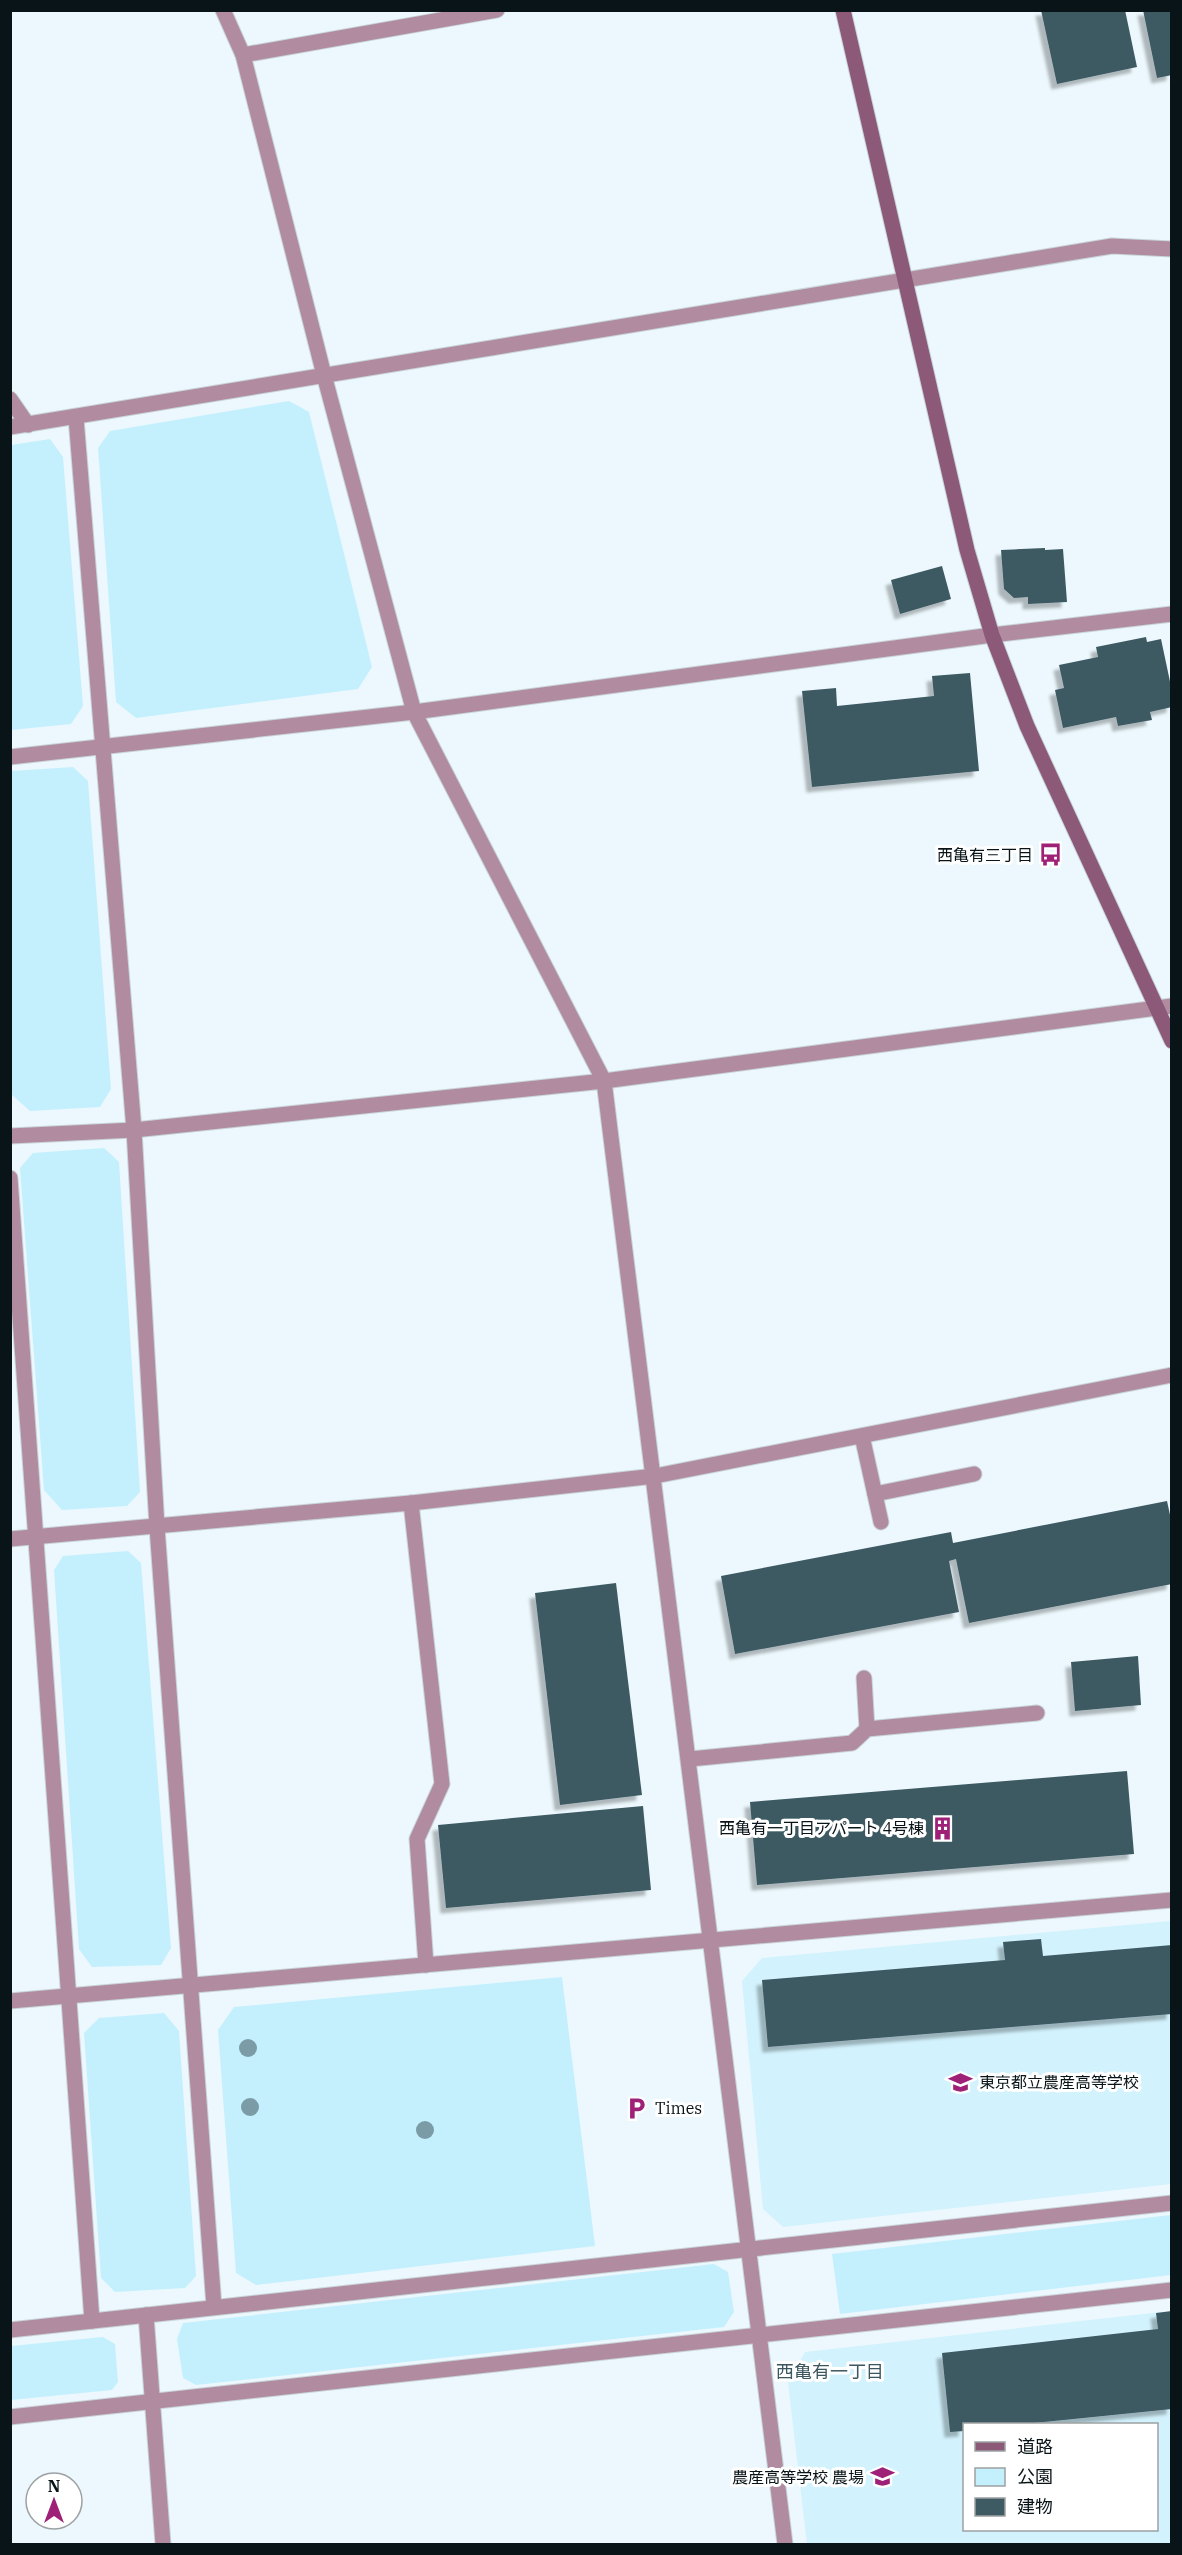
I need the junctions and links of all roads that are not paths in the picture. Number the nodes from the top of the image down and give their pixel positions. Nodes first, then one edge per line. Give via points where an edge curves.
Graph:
1 (223, 10) edge
2 (497, 10) edge
3 (843, 10) edge
4 (243, 55) junction
5 (1172, 249) edge
6 (904, 281) junction
7 (324, 375) junction
8 (10, 399) edge
9 (76, 418) junction
10 (27, 425) junction
11 (10, 428) edge
12 (1172, 615) edge
13 (992, 635) junction
14 (414, 712) junction
15 (103, 746) junction
16 (10, 757) edge
17 (1164, 1007) edge
18 (1172, 1041) edge
19 (604, 1080) junction
20 (134, 1130) junction
21 (10, 1136) edge
22 (10, 1178) edge
23 (1172, 1375) edge
24 (862, 1436) junction
25 (974, 1474) dead end
26 (655, 1476) junction
27 (874, 1494) junction
28 (411, 1503) junction
29 (880, 1522) dead end
30 (157, 1527) junction
31 (37, 1536) junction
32 (10, 1539) edge
33 (864, 1678) dead end
34 (1037, 1713) dead end
35 (867, 1729) junction
36 (690, 1759) junction
37 (1172, 1900) edge
38 (711, 1940) junction
39 (426, 1965) junction
40 (189, 1986) junction
41 (68, 1996) junction
42 (10, 2001) edge
43 (1172, 2203) edge
44 (750, 2249) junction
45 (1172, 2290) edge
46 (214, 2307) junction
47 (146, 2314) junction
48 (92, 2321) junction
49 (10, 2330) edge
50 (760, 2336) junction
51 (154, 2402) junction
52 (10, 2417) edge
53 (163, 2544) edge
54 (785, 2544) edge

1 - 4 street
2 - 4 street
3 - 6 street
4 - 7 street
5 - 6 street via 1112,246
6 - 7 street
6 - 13 street via 967,550
7 - 9 street
7 - 14 street
8 - 10 street
9 - 10 street
9 - 15 street
10 - 11 street
12 - 13 street
13 - 14 street
13 - 17 street via 1027,726
14 - 15 street
14 - 19 street
15 - 16 street
15 - 20 street
17 - 18 street
17 - 19 street
19 - 20 street
19 - 26 street
20 - 21 street
20 - 30 street
22 - 31 street
23 - 24 street
24 - 26 street
24 - 27 street
25 - 27 street
26 - 28 street
26 - 36 street
27 - 29 street
28 - 30 street
28 - 39 street via 442,1784 417,1839
30 - 31 street
30 - 40 street
31 - 32 street
31 - 41 street
33 - 35 street
34 - 35 street
35 - 36 street via 852,1743
36 - 38 street
37 - 38 street
38 - 39 street
38 - 44 street
39 - 40 street
40 - 41 street
40 - 46 street
41 - 42 street
41 - 48 street
43 - 44 street
44 - 46 street
44 - 50 street
45 - 50 street
46 - 47 street
47 - 48 street
47 - 51 street
48 - 49 street
50 - 51 street
50 - 54 street
51 - 52 street
51 - 53 street

